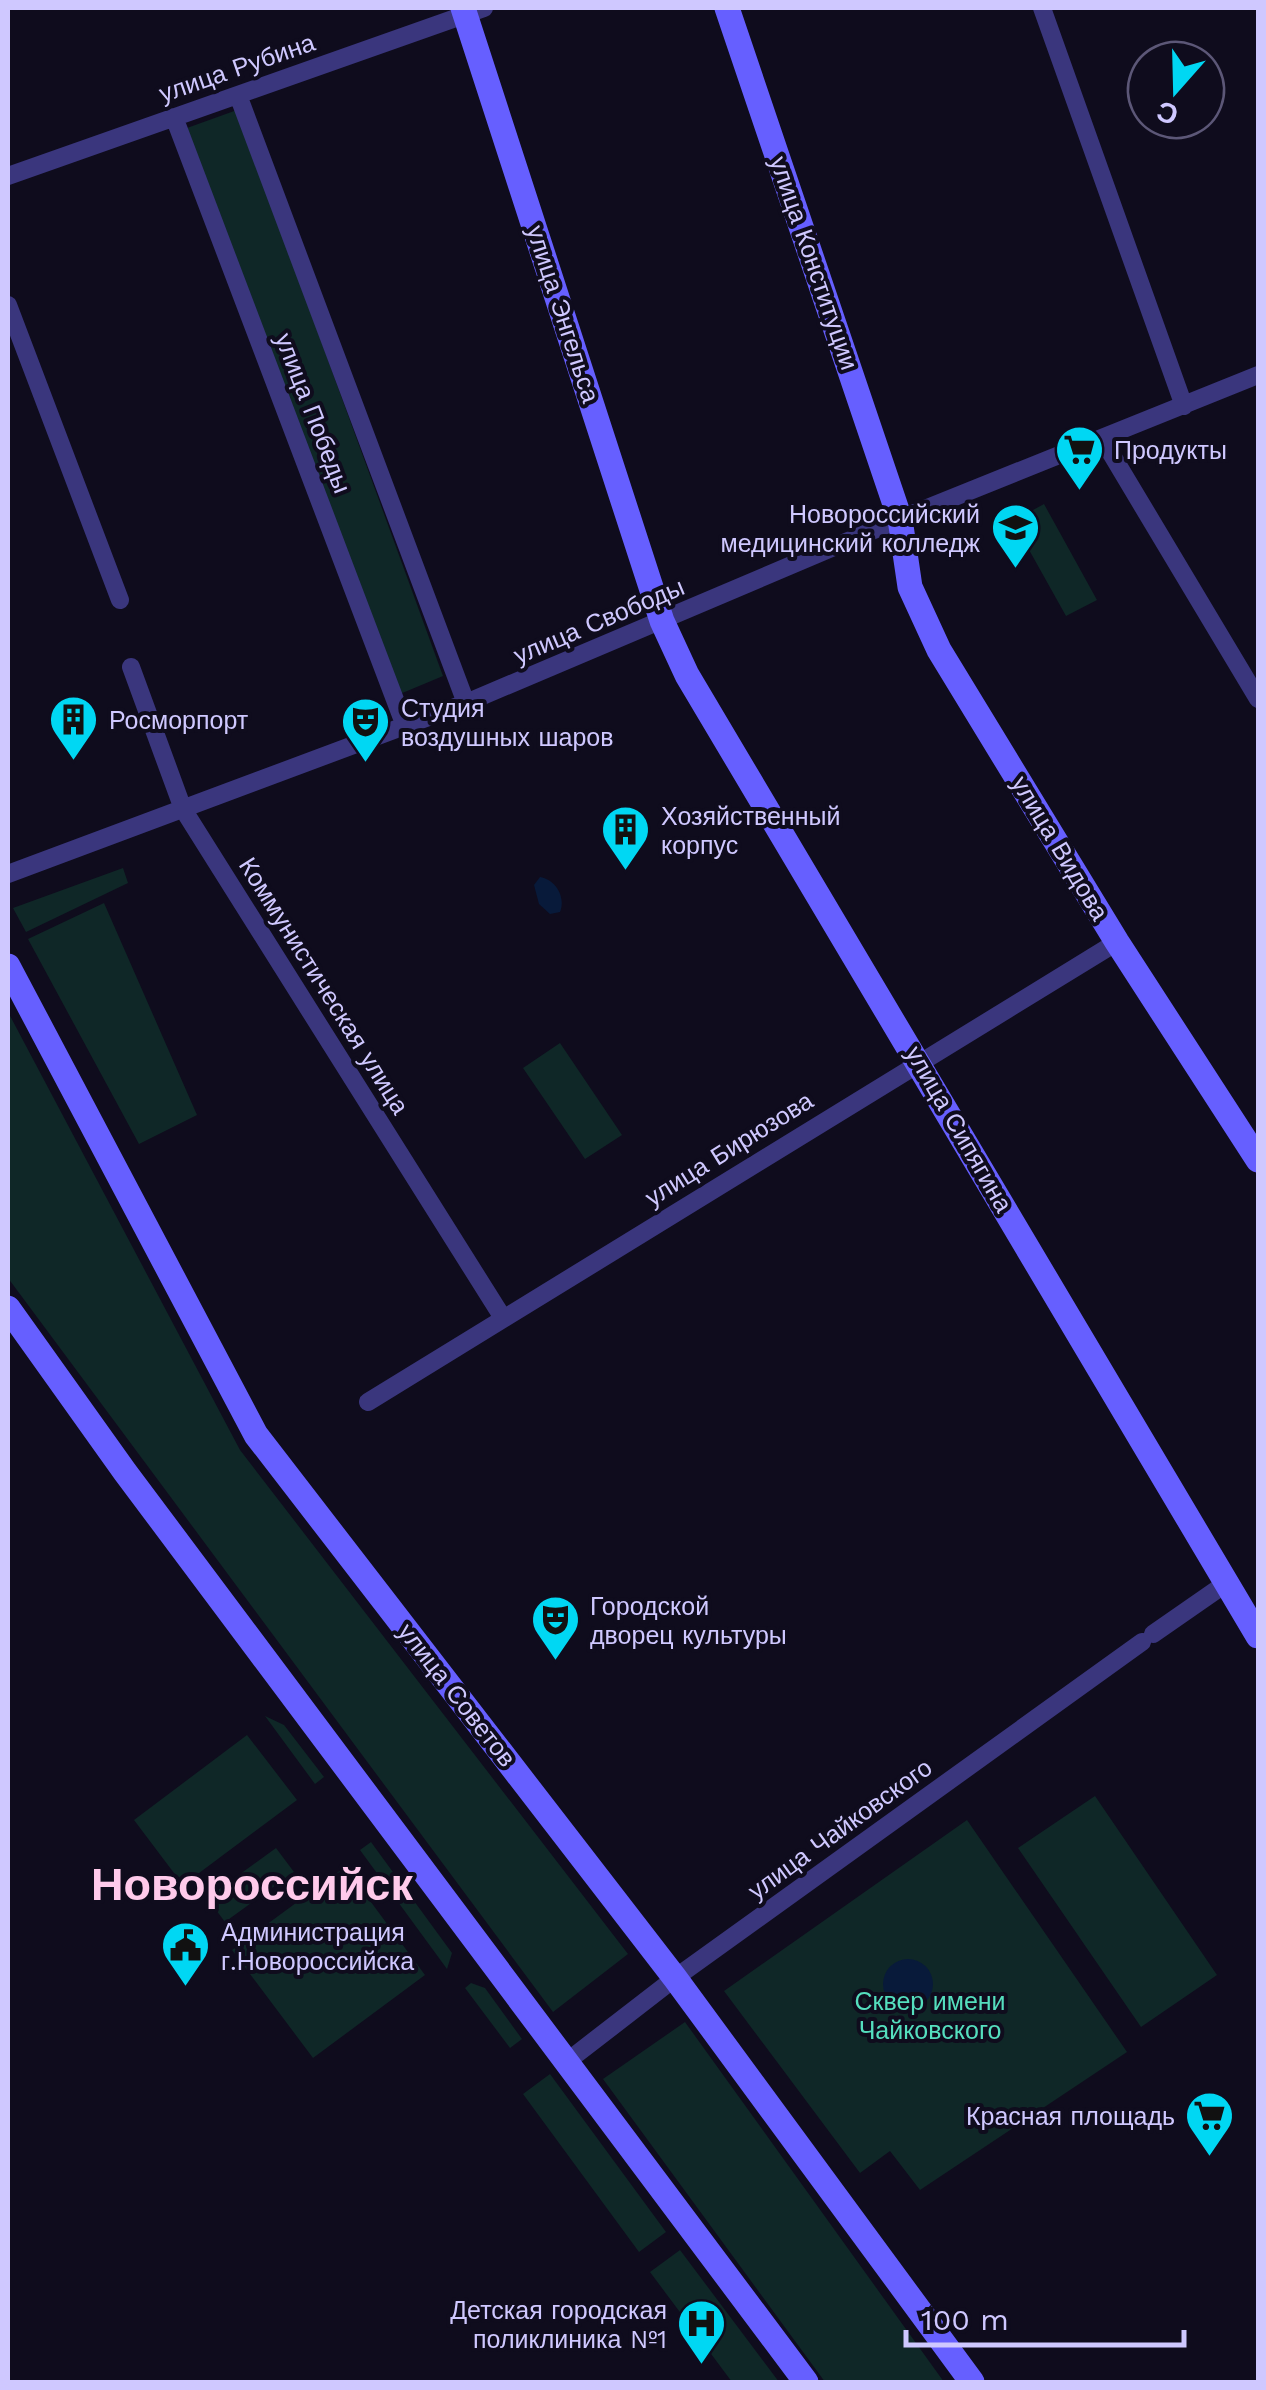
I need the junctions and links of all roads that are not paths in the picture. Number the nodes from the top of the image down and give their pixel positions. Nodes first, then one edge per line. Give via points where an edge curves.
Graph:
1 (727, 8) edge
2 (1042, 8) edge
3 (471, 10) edge
4 (238, 95) junction
5 (174, 118) junction
6 (8, 176) edge
7 (8, 305) edge
8 (1258, 375) edge
9 (1184, 406) junction
10 (1103, 440) junction
11 (900, 518) junction
12 (120, 600) dead end
13 (662, 620) junction
14 (131, 668) dead end
15 (1258, 699) edge
16 (466, 704) junction
17 (405, 726) junction
18 (183, 809) junction
19 (8, 874) edge
20 (1117, 942) junction
21 (8, 966) edge
22 (920, 1060) junction
23 (1258, 1160) edge
24 (8, 1308) edge
25 (503, 1318) junction
26 (368, 1402) dead end
27 (1225, 1584) junction
28 (1258, 1636) edge
29 (676, 1978) junction
30 (569, 2060) junction
31 (806, 2382) edge
32 (972, 2382) edge

1 - 11 street, улица Конституции
2 - 9 street
3 - 4 street, улица Рубина
3 - 13 street, улица Энгельса
4 - 5 street, улица Рубина
4 - 16 street, улица Победы
5 - 6 street, улица Рубина
5 - 17 street, улица Победы
7 - 12 street
8 - 9 street, улица Свободы
9 - 10 street, улица Свободы
10 - 11 street, улица Свободы
10 - 15 street
11 - 13 street, улица Свободы
11 - 20 street, улица Видова via 910,587 940,650
13 - 16 street, улица Свободы
13 - 22 street, улица Сипягина via 722,735
14 - 18 street, Коммунистическая улица
16 - 17 street, улица Свободы
17 - 18 street, улица Свободы
18 - 19 street, улица Свободы
18 - 25 street, Коммунистическая улица
20 - 22 street, улица Бирюзова
20 - 23 street, улица Видова
21 - 29 street, улица Советов via 256,1435
22 - 25 street, улица Бирюзова
22 - 27 street, улица Сипягина
24 - 30 street
25 - 26 street, улица Бирюзова
27 - 28 street, улица Сипягина
27 - 29 street, улица Чайковского
29 - 30 street, улица Чайковского
29 - 32 street, улица Советов
30 - 31 street

